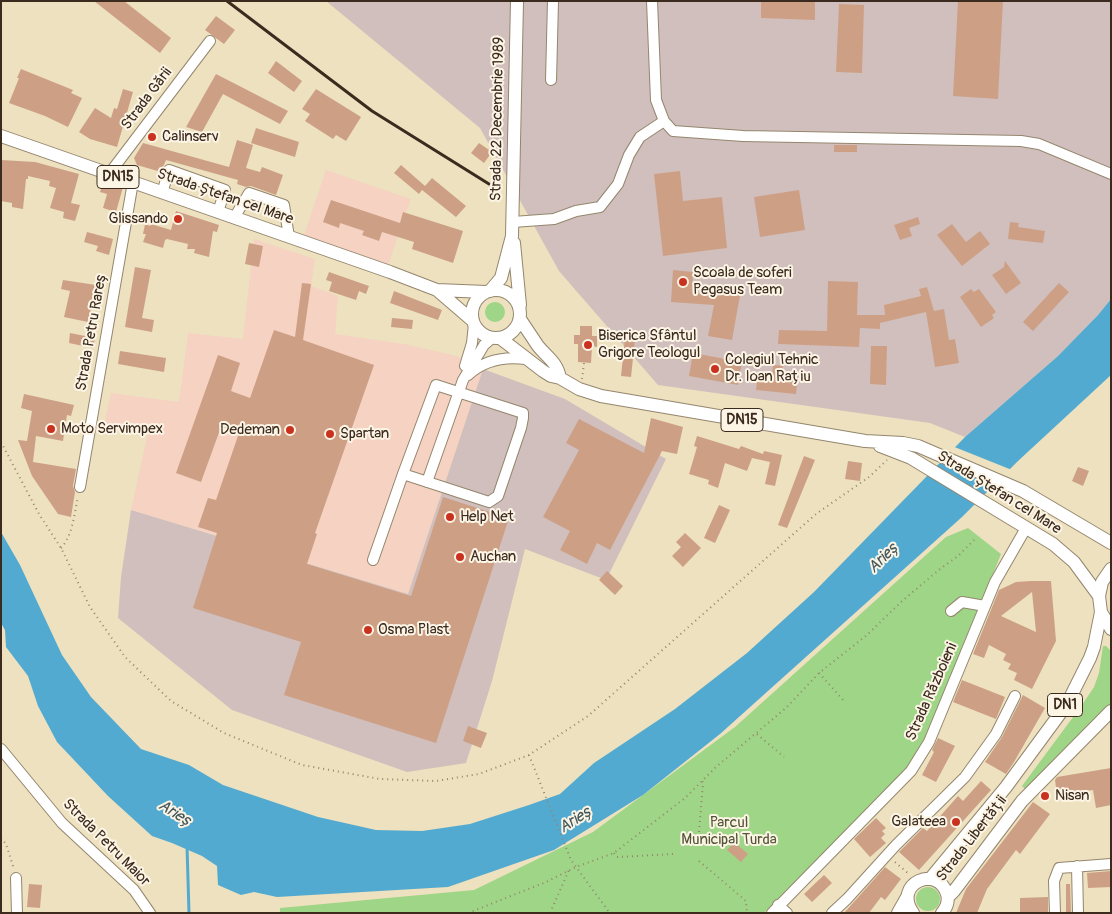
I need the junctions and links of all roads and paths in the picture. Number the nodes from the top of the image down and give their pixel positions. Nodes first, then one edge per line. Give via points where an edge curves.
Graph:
1 (517, 1) edge
2 (553, 1) edge
3 (652, 1) edge
4 (210, 41) dead end
5 (551, 80) dead end
6 (664, 121) junction
7 (1, 136) edge
8 (109, 174) junction
9 (1111, 174) edge
10 (133, 182) junction
11 (162, 193) junction
12 (218, 212) junction
13 (234, 218) junction
14 (513, 222) junction
15 (512, 236) junction
16 (289, 237) junction
17 (437, 290) junction
18 (488, 291) junction
19 (521, 316) junction
20 (473, 323) junction
21 (496, 338) junction
22 (526, 359) junction
23 (584, 363) dead end
24 (560, 378) junction
25 (463, 380) junction
26 (579, 389) junction
27 (459, 392) junction
28 (865, 441) junction
29 (1, 442) edge
30 (889, 458) dead end
31 (403, 474) junction
32 (427, 482) junction
33 (80, 487) joint
34 (1026, 528) junction
35 (976, 538) dead end
36 (1111, 544) edge
37 (60, 548) junction
38 (374, 560) dead end
39 (1111, 569) edge
40 (1099, 596) junction
41 (985, 606) junction
42 (951, 611) dead end
43 (1101, 612) junction
44 (1111, 629) edge
45 (819, 674) junction
46 (1015, 696) dead end
47 (844, 701) dead end
48 (1111, 711) edge
49 (757, 734) junction
50 (1, 749) edge
51 (529, 754) junction
52 (784, 756) dead end
53 (702, 780) junction
54 (699, 832) dead end
55 (1, 838) edge
56 (614, 853) junction
57 (674, 854) dead end
58 (886, 855) junction
59 (699, 861) dead end
60 (1111, 864) edge
61 (1077, 866) junction
62 (576, 867) junction
63 (569, 870) junction
64 (910, 875) dead end
65 (16, 878) joint
66 (930, 879) junction
67 (907, 897) junction
68 (945, 908) edge
69 (775, 909) edge
70 (609, 912) edge
71 (16, 913) edge
72 (150, 913) edge
73 (468, 913) edge
74 (550, 913) edge
75 (747, 913) edge
76 (787, 913) edge
77 (832, 913) edge
78 (898, 913) edge
79 (913, 913) edge
80 (1055, 913) edge
81 (1078, 913) edge

1 - 14 main road, Strada 22 Decembrie 1989
2 - 5 street
3 - 6 street via 656,100
4 - 8 street, Strada Gării
6 - 9 street via 672,131 744,136 1021,141 1039,144
6 - 14 street via 640,137 618,184 600,207 554,219
7 - 8 main road, Strada Ștefan cel Mare / DN15
8 - 10 main road, Strada Ștefan cel Mare / DN15
10 - 11 main road, Strada Ștefan cel Mare / DN15
10 - 33 street, Strada Petru Rareș
11 - 12 main road, Strada Ștefan cel Mare / DN15
11 - 12 street via 169,170 225,190
12 - 13 main road, Strada Ștefan cel Mare / DN15
13 - 16 main road, Strada Ștefan cel Mare / DN15
13 - 16 street via 249,193 284,205
14 - 15 main road, Strada 22 Decembrie 1989
15 - 18 main road, Strada 22 Decembrie 1989 via 501,278
15 - 19 main road, Strada 22 Decembrie 1989
16 - 17 main road, Strada Ștefan cel Mare / DN15
17 - 18 main road, Strada Ștefan cel Mare / DN15
17 - 20 main road, Strada Ștefan cel Mare / DN15
18 - 19 main road, Strada Ștefan cel Mare / DN15 via 506,292 514,297
18 - 20 main road via 476,300
19 - 21 main road via 512,333
19 - 24 main road, Strada Ștefan cel Mare / DN15 via 539,346 554,361
20 - 21 main road, Strada Ștefan cel Mare / DN15 via 479,332
20 - 25 street
21 - 22 main road, Strada Ștefan cel Mare / DN15
21 - 25 street via 479,352
22 - 24 main road, Strada Ștefan cel Mare / DN15 via 551,376
22 - 25 street via 499,358 476,368
23 - 26 path
24 - 26 main road, Strada Ștefan cel Mare / DN15
25 - 27 street
26 - 28 main road, Strada Ștefan cel Mare / DN15 via 627,402
27 - 31 street via 436,385
27 - 32 street
27 - 32 street via 523,413 498,496 489,502
28 - 34 main road, Strada Ștefan cel Mare / DN15 via 911,458
28 - 36 main road, Strada Ștefan cel Mare / DN15 via 918,446 1023,491
29 - 37 path
30 - 51 path via 869,478 816,514 588,716
31 - 32 street
31 - 38 street
33 - 37 path via 70,531 66,543
34 - 40 main road, Strada Ștefan cel Mare / DN15 via 1053,544 1074,562
34 - 41 street, Strada Războieni
35 - 45 path
37 - 51 path via 90,607 125,657 171,701 224,733 302,765 380,779 436,781 479,774
39 - 40 main road, DN1 via 1102,582
40 - 43 main road, DN1
41 - 42 street via 962,602
41 - 69 street, Strada Războieni via 929,742 910,771
43 - 44 main road, DN1
43 - 66 main road, Strada Libertății / DN1 via 1092,652 1059,715 1006,787
45 - 47 path
45 - 49 path
46 - 58 street via 996,734 965,777
48 - 68 main road, Strada Libertății / DN1 via 1022,801 954,891
49 - 52 path
49 - 53 path
50 - 72 street, Strada Petru Maior via 62,823 134,890
51 - 62 path
53 - 54 path
53 - 56 path via 685,798
55 - 65 path via 6,844
56 - 57 path via 617,857
56 - 62 path
58 - 64 path
58 - 77 street
59 - 75 path via 746,902
60 - 61 street
61 - 80 street via 1059,868 1054,881
61 - 81 street
62 - 63 path
62 - 70 path
63 - 73 path
63 - 74 path
65 - 71 street
66 - 67 main road, DN1 via 912,885
66 - 68 main road, DN1 via 945,888
67 - 78 main road, DN1
67 - 79 main road
69 - 76 street

